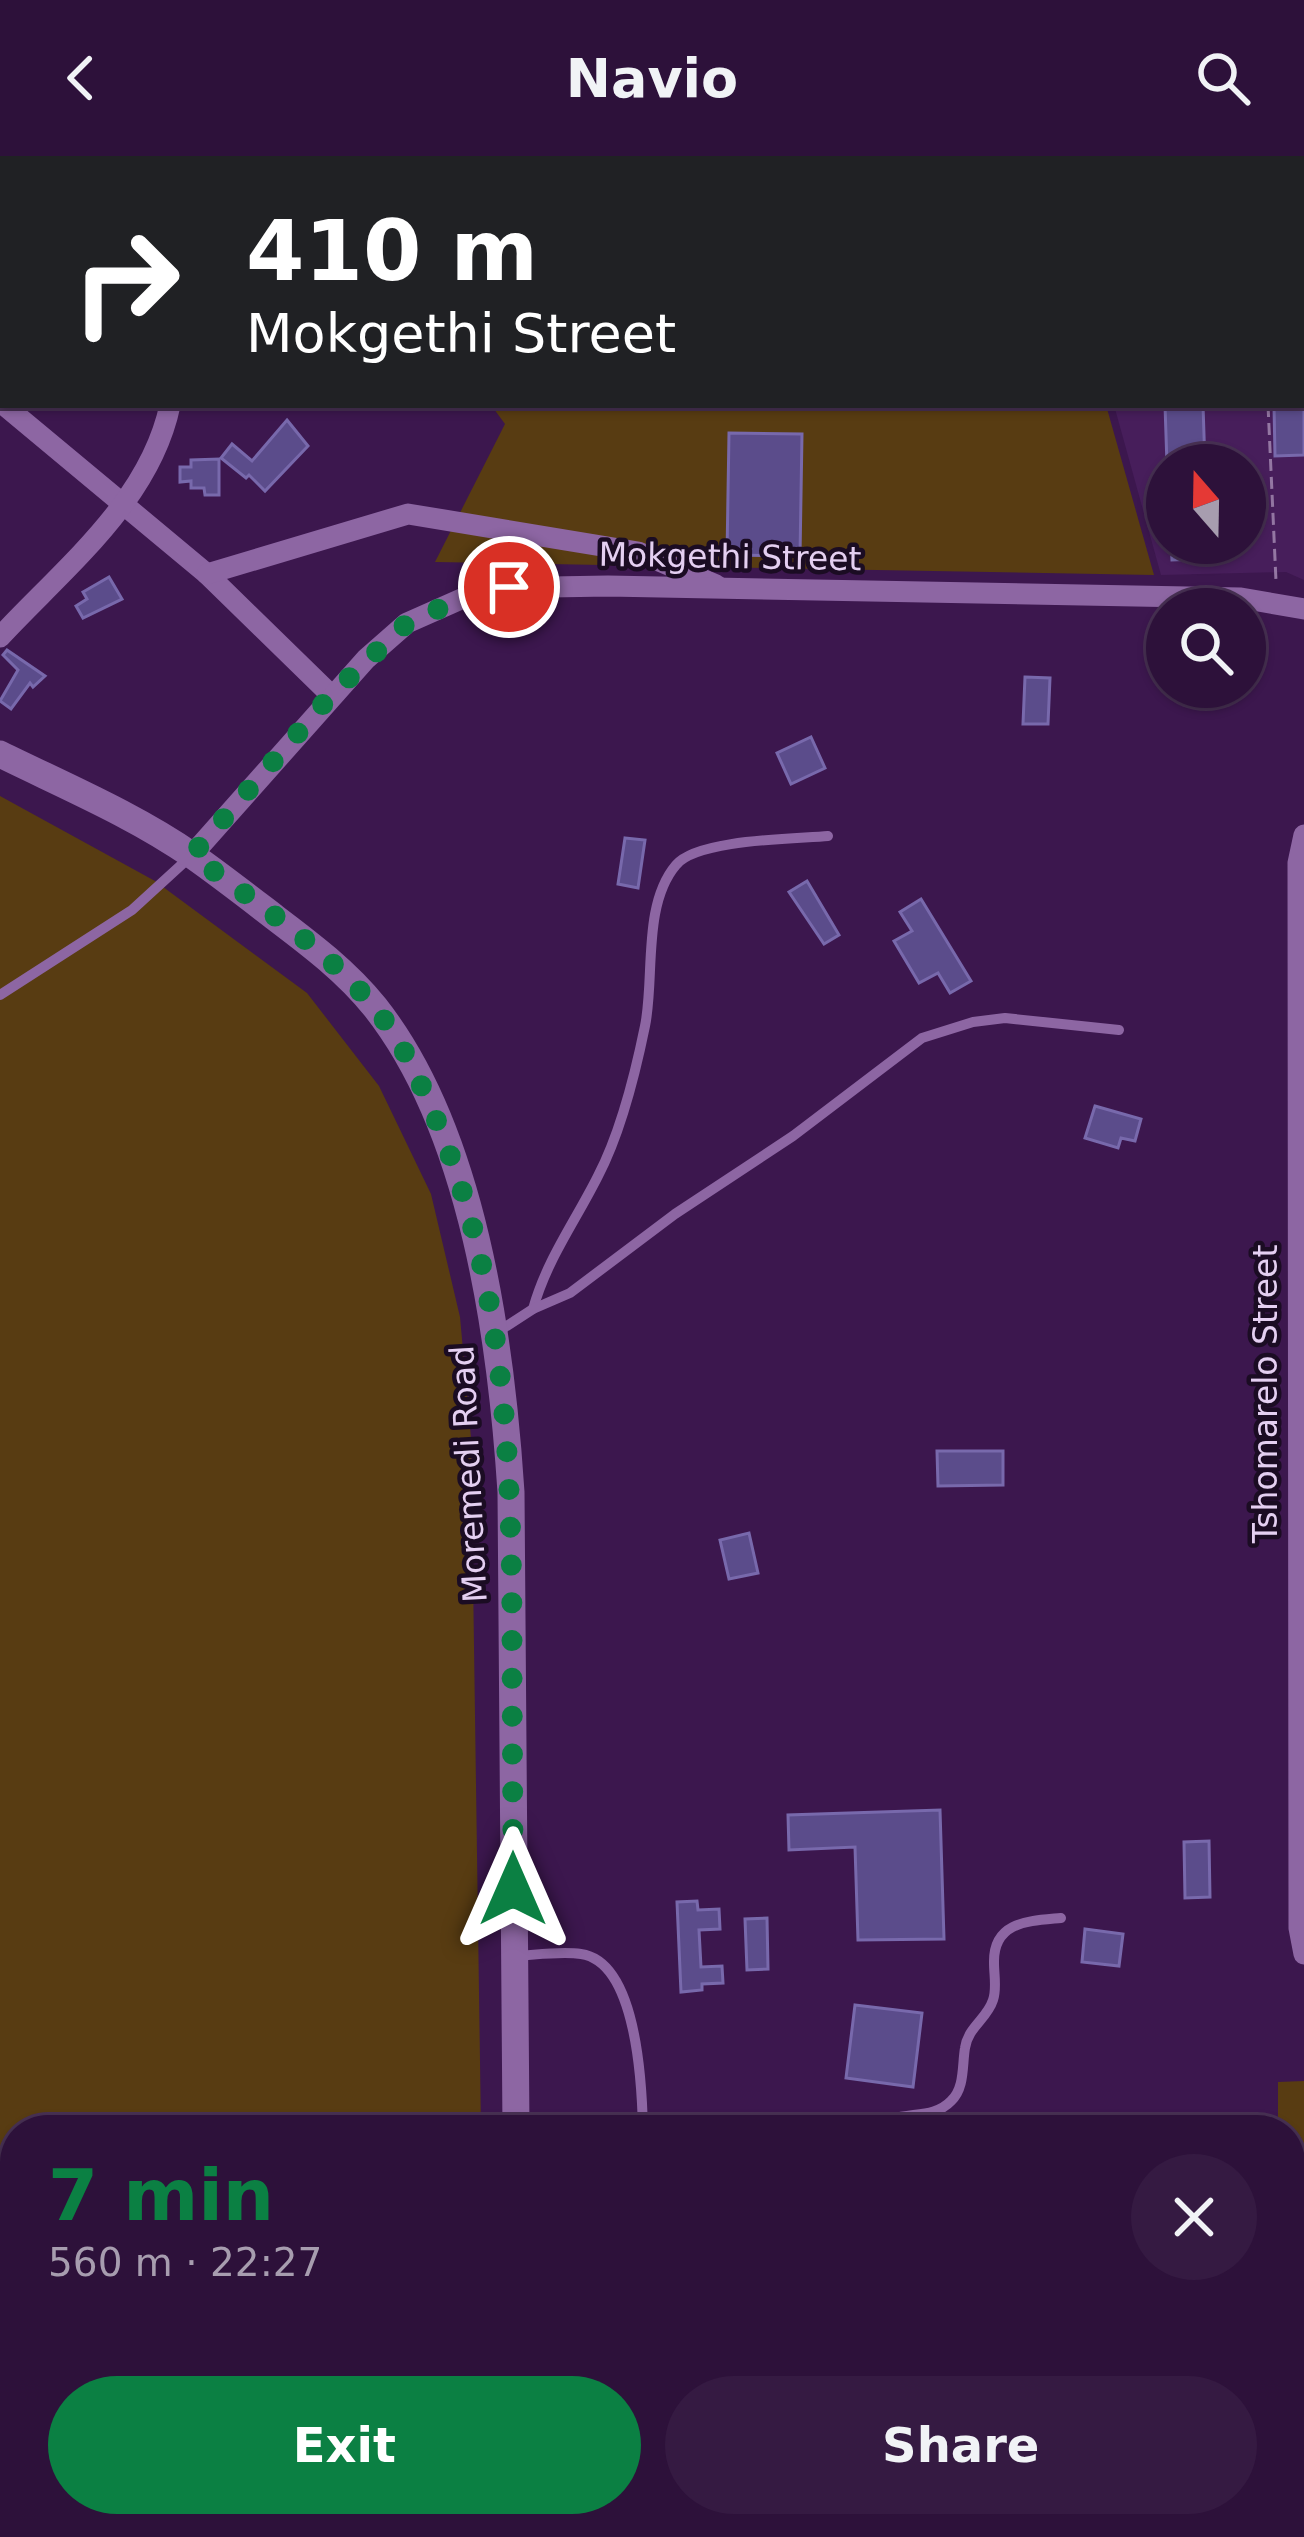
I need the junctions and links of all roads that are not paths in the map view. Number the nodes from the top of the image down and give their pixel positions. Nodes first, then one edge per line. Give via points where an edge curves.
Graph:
1 (8, 408) edge
2 (169, 408) edge
3 (123, 505) junction
4 (207, 574) junction
5 (722, 588) junction
6 (1304, 608) edge
7 (0, 637) edge
8 (331, 695) junction
9 (0, 754) edge
10 (1304, 835) edge
11 (828, 836) dead end
12 (192, 855) junction
13 (0, 995) edge
14 (1119, 1030) dead end
15 (533, 1309) junction
16 (496, 1333) junction
17 (1061, 1918) dead end
18 (1304, 1954) edge
19 (514, 1956) junction
20 (515, 2115) edge
21 (643, 2115) edge
22 (901, 2115) edge

1 - 3 street
2 - 3 street via 157,452
3 - 4 street
3 - 7 street
4 - 5 street via 408,514 638,552
4 - 8 street
5 - 6 street, Mokgethi Street via 1277,601
5 - 8 street, Mokgethi Street via 486,588 407,623
8 - 12 street, Mokgethi Street
9 - 12 street, Moremedi Road
10 - 18 street, Tshomarelo Street
11 - 15 lane via 702,850 674,866 656,911 645,1026 622,1111
12 - 13 lane via 132,910
12 - 16 street, Moremedi Road via 334,962 376,1008 450,1155
14 - 15 lane via 1005,1018 922,1038 570,1293
15 - 16 lane
16 - 19 street, Moremedi Road via 511,1492
17 - 22 lane via 1017,1922 1001,1934 995,1997 965,2040 953,2100
19 - 20 street, Moremedi Road
19 - 21 lane via 584,1954 610,1967 625,1994

